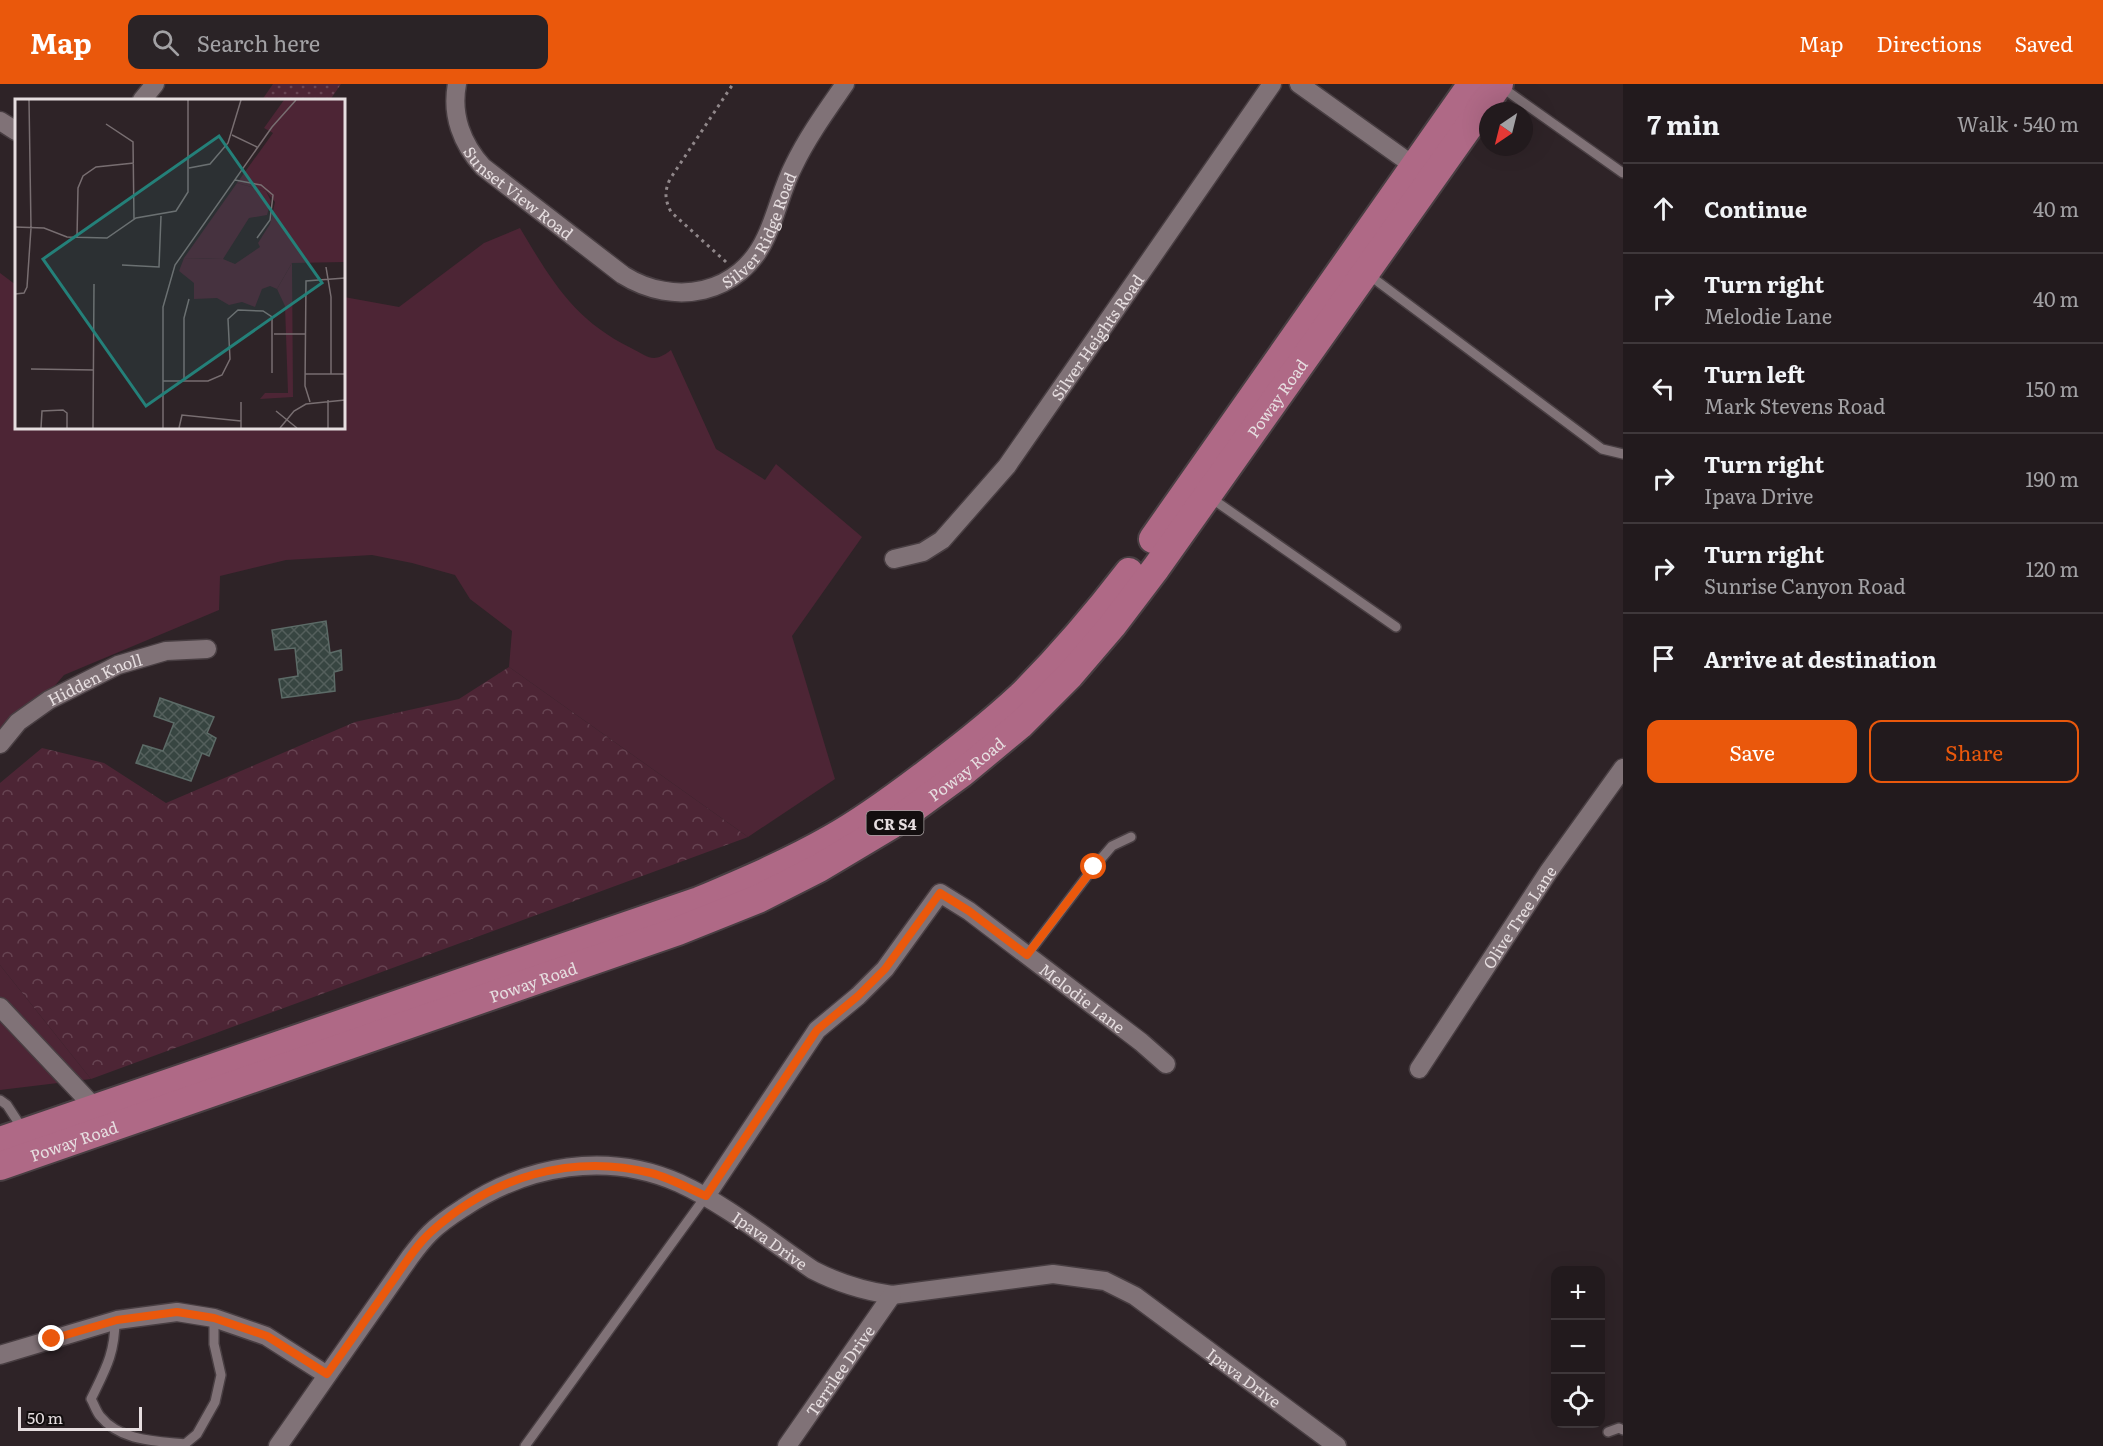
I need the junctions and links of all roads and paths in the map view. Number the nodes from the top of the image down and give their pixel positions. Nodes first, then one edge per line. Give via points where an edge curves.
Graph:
1 (155, 84) edge
2 (457, 84) edge
3 (733, 84) edge
4 (845, 84) edge
5 (1272, 84) edge
6 (1299, 84) edge
7 (1472, 84) edge
8 (1498, 84) edge
9 (143, 99) edge
10 (0, 121) edge
11 (15, 130) edge
12 (1423, 172) junction
13 (1623, 173) edge
14 (1357, 266) junction
15 (738, 273) junction
16 (624, 275) joint
17 (1623, 454) edge
18 (1199, 490) junction
19 (894, 559) dead end
20 (1396, 627) dead end
21 (207, 649) dead end
22 (0, 744) edge
23 (1622, 772) edge
24 (1131, 837) dead end
25 (1027, 955) junction
26 (0, 1007) edge
27 (1166, 1064) dead end
28 (1419, 1069) dead end
29 (0, 1100) edge
30 (96, 1109) junction
31 (24, 1143) edge
32 (0, 1166) edge
33 (706, 1196) junction
34 (892, 1295) junction
35 (214, 1318) junction
36 (115, 1320) junction
37 (0, 1355) edge
38 (327, 1374) junction
39 (1623, 1430) edge
40 (1608, 1432) dead end
41 (1325, 1442) edge
42 (278, 1446) edge
43 (525, 1446) edge
44 (787, 1446) edge

1 - 9 street
2 - 16 street, Sunset View Road via 459,129 477,160
3 - 15 path via 670,179 665,193 677,219
4 - 15 street, Silver Ridge Road via 795,163 766,238
5 - 19 street, Silver Heights Road via 1007,466 942,540 923,552
6 - 12 street
7 - 12 main road, Poway Road / CR S4
8 - 12 main road, Poway Road / CR S4
8 - 13 lane
10 - 11 street
12 - 14 main road, Poway Road / CR S4
14 - 17 lane via 1602,449
14 - 18 main road, Poway Road / CR S4
15 - 16 street, Silver Ridge Road via 711,288 686,293 649,288
18 - 20 lane
18 - 30 main road, Poway Road / CR S4 via 1059,657 1021,696 918,780 832,838 699,901
18 - 31 main road, Poway Road / CR S4 via 1112,626 1020,725 891,825 819,868 758,900 678,931
21 - 22 street, Hidden Knoll via 166,651 118,665 49,700 18,722
23 - 28 street, Olive Tree Lane via 1543,879
24 - 25 lane via 1112,846
25 - 27 street, Melodie Lane
25 - 33 street, Melodie Lane via 940,893 885,969 817,1030
26 - 30 street
29 - 31 lane via 7,1105
30 - 31 main road, Poway Road / CR S4
31 - 32 main road, Poway Road / CR S4
33 - 34 street, Ipava Drive via 813,1270 869,1292
33 - 38 street, Ipava Drive via 651,1173 592,1166 546,1170 485,1194 431,1232
33 - 43 lane
34 - 41 street, Ipava Drive via 1053,1274 1105,1281 1136,1296
34 - 44 street, Terrilee Drive
35 - 36 street via 177,1312
35 - 36 lane via 214,1344 221,1375 215,1402 197,1434 185,1444 119,1432 99,1416 91,1399 108,1364 115,1340
35 - 38 street via 267,1336
36 - 37 street
38 - 42 street, Ipava Drive
39 - 40 lane

